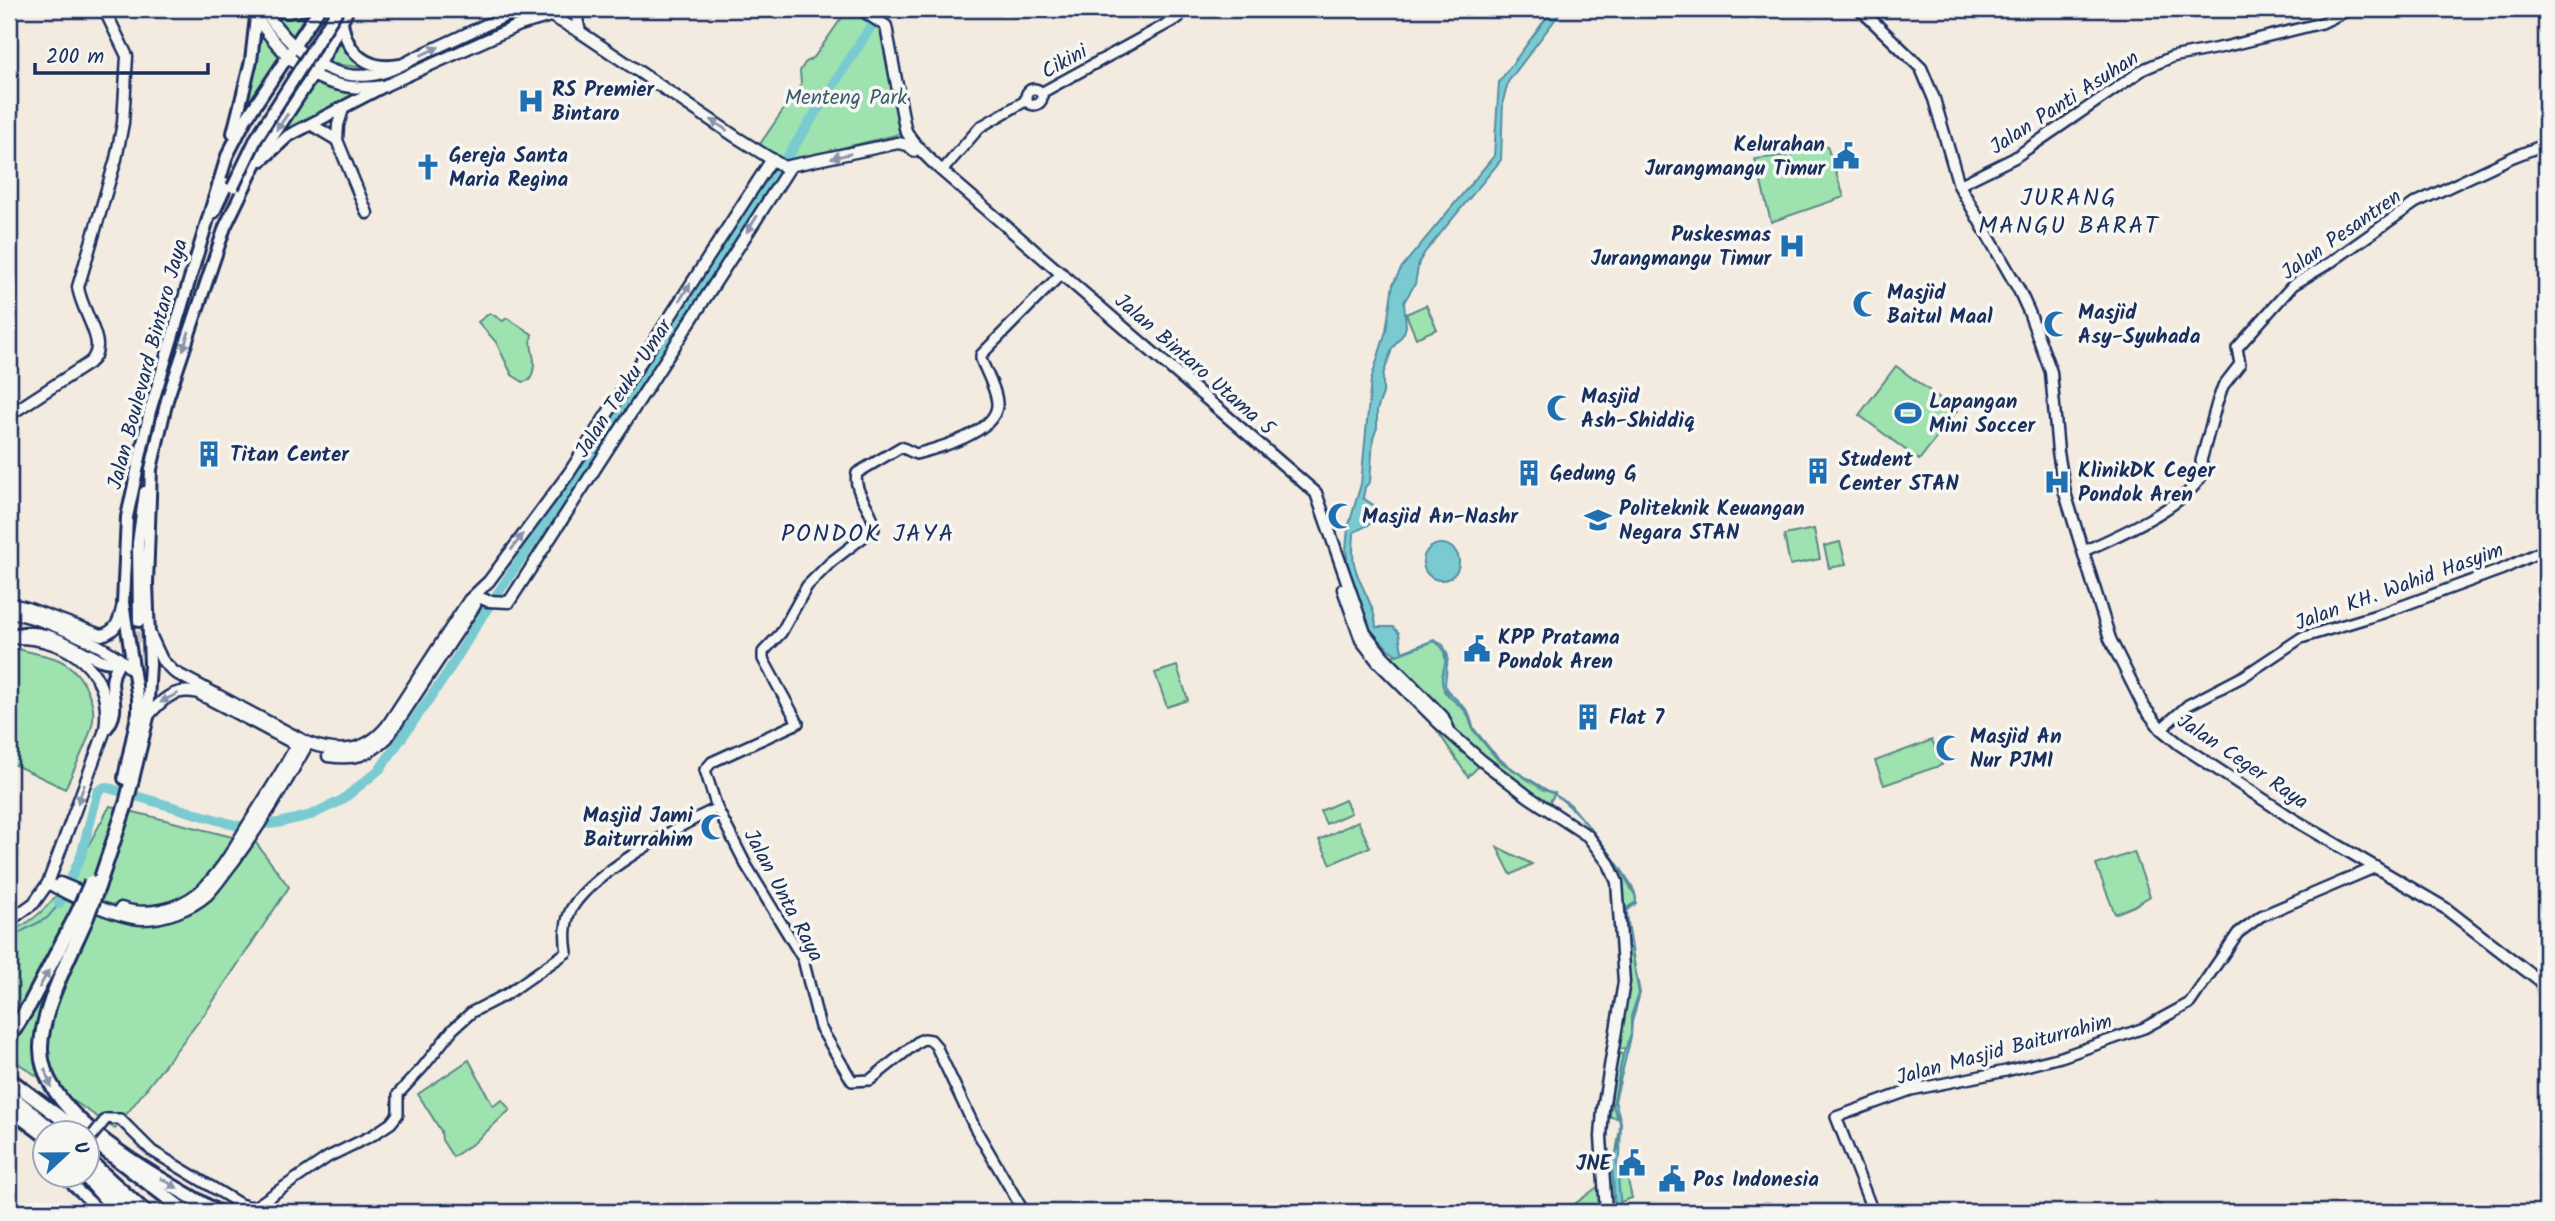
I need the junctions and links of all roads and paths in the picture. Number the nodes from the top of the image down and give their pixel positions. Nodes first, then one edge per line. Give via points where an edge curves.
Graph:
1 (104, 9) edge
2 (270, 9) edge
3 (305, 9) edge
4 (319, 9) edge
5 (330, 9) edge
6 (338, 9) edge
7 (348, 9) edge
8 (520, 9) edge
9 (565, 9) edge
10 (575, 9) edge
11 (1860, 9) edge
12 (2351, 9) edge
13 (864, 11) edge
14 (256, 12) edge
15 (1176, 13) edge
16 (551, 16) junction
17 (342, 22) junction
18 (305, 32) junction
19 (580, 32) junction
20 (330, 45) junction
21 (291, 53) junction
22 (320, 64) junction
23 (400, 65) junction
24 (276, 74) junction
25 (313, 74) junction
26 (384, 86) junction
27 (301, 93) junction
28 (343, 109) junction
29 (312, 125) junction
30 (905, 128) junction
31 (337, 140) junction
32 (898, 143) junction
33 (2546, 144) edge
34 (227, 156) junction
35 (781, 164) junction
36 (939, 168) junction
37 (253, 171) junction
38 (771, 178) junction
39 (230, 185) junction
40 (1959, 186) junction
41 (367, 213) dead end
42 (225, 227) junction
43 (204, 230) junction
44 (1062, 273) junction
45 (9, 415) edge
46 (152, 469) junction
47 (139, 470) junction
48 (2546, 548) edge
49 (2084, 551) junction
50 (476, 596) junction
51 (123, 603) junction
52 (9, 604) edge
53 (9, 612) edge
54 (149, 632) junction
55 (9, 637) edge
56 (99, 640) junction
57 (132, 670) junction
58 (142, 717) junction
59 (2161, 729) junction
60 (105, 730) junction
61 (302, 744) junction
62 (717, 808) junction
63 (2376, 866) junction
64 (49, 880) junction
65 (82, 915) junction
66 (9, 921) edge
67 (2546, 986) edge
68 (9, 1038) edge
69 (9, 1079) edge
70 (9, 1094) edge
71 (9, 1108) edge
72 (41, 1120) edge
73 (64, 1120) edge
74 (102, 1123) edge
75 (32, 1125) edge
76 (102, 1149) edge
77 (102, 1173) edge
78 (102, 1184) edge
79 (78, 1190) edge
80 (100, 1190) edge
81 (101, 1212) edge
82 (117, 1212) edge
83 (131, 1212) edge
84 (145, 1212) edge
85 (186, 1212) edge
86 (217, 1212) edge
87 (1024, 1212) edge
88 (1606, 1212) edge
89 (1873, 1212) edge

1 - 45 main road via 127,63 120,141 78,287 99,351 89,363
2 - 3 main road
4 - 18 main road, Jalan Boulevard Bintaro Jaya
5 - 39 main road, Jalan Boulevard Bintaro Jaya via 251,134
6 - 39 main road, Jalan Boulevard Bintaro Jaya, bridge
7 - 17 main road, Jalan Boulevard Bintaro Jaya
23 -> 8 main road
9 - 16 main road
10 - 19 main road
11 - 40 main road, Jalan Ceger Raya via 1921,68
12 - 40 street, Jalan Panti Asuhan via 2322,23 2172,57 2144,69 2014,158
13 - 30 main road via 884,24
14 - 21 main road
14 - 34 main road via 243,102
15 - 36 street, Cikini via 1041,93 1037,104 1027,100 981,128
16 - 19 main road
16 - 26 main road via 525,23
17 - 20 main road, Jalan Boulevard Bintaro Jaya
17 - 23 main road via 348,44 360,59 381,67
18 - 20 main road via 304,40 313,48
18 - 21 main road, Jalan Boulevard Bintaro Jaya
35 -> 19 main road
20 - 22 main road, Jalan Boulevard Bintaro Jaya
21 - 22 main road
21 - 24 main road, Jalan Boulevard Bintaro Jaya
21 - 25 main road
22 - 23 main road via 371,75
22 - 25 main road, Jalan Boulevard Bintaro Jaya
24 - 27 main road via 284,68 298,73
24 - 34 main road, Jalan Boulevard Bintaro Jaya
25 - 26 main road via 350,87
25 - 27 main road, Jalan Boulevard Bintaro Jaya
26 - 28 main road
27 -> 37 main road, Jalan Boulevard Bintaro Jaya
28 - 29 main road
28 - 31 main road
29 - 31 main road
29 - 37 main road via 279,144
30 - 32 main road
30 - 36 main road via 908,138
31 - 41 main road
32 -> 35 main road
32 - 36 main road
33 - 49 street, Jalan Pesantren via 2415,203 2293,285 2237,348 2240,364 2217,403 2204,444 2201,479 2139,526
34 - 43 main road, Jalan Boulevard Bintaro Jaya
35 - 38 main road, Jalan Teuku Umar
35 - 38 main road, Jalan Teuku Umar
36 - 44 main road, Jalan Bintaro Utama 5
37 - 42 main road, Jalan Boulevard Bintaro Jaya
50 -> 38 main road, Jalan Teuku Umar via 569,473
38 -> 50 main road, Jalan Teuku Umar via 509,602
39 - 42 main road, Jalan Boulevard Bintaro Jaya
39 - 43 main road, Jalan Boulevard Bintaro Jaya
40 - 49 main road, Jalan Ceger Raya via 2019,290 2049,362 2061,473
42 -> 46 main road, Jalan Boulevard Bintaro Jaya via 167,400
43 - 47 main road, Jalan Boulevard Bintaro Jaya via 150,411
44 - 62 street, Jalan Unta Raya via 981,356 997,403 987,424 929,451 916,454 901,447 857,473 855,480 874,529 807,586 781,633 763,652 764,662 798,723 706,767
44 - 88 main road, Jalan Bintaro Utama 5 via 1318,497 1352,607 1396,674 1482,761 1588,836 1604,857 1617,882 1624,982 1603,1109
46 - 47 main road via 140,521 136,620 132,548
46 - 54 main road, Jalan Boulevard Bintaro Jaya
47 - 51 main road, Jalan Boulevard Bintaro Jaya via 127,517
48 - 59 street, Jalan KH. Wahid Hasyim via 2503,569 2301,638 2244,676 2188,705
49 - 59 main road, Jalan Ceger Raya via 2110,639 2144,707
50 - 61 main road, Jalan Teuku Umar via 375,739 346,751
51 - 56 main road via 117,626
51 - 57 main road, Jalan Boulevard Bintaro Jaya
52 - 56 main road
53 - 56 main road
54 - 58 main road, Jalan Boulevard Bintaro Jaya
54 - 61 main road, Jalan Teuku Umar via 162,660 174,672
55 - 60 main road via 52,644 82,659 103,691
55 - 60 main road via 44,634 69,642 101,662 116,664 112,679 115,715
56 - 57 main road
57 - 58 main road, Jalan Boulevard Bintaro Jaya
61 -> 58 main road, Jalan Teuku Umar via 189,691 168,696
58 - 65 highway, bridge via 122,802
59 - 63 main road, Jalan Ceger Raya via 2273,806
60 -> 64 main road
61 - 64 main road via 207,895 176,912 143,919 127,916
62 - 74 street, bridge via 620,863 583,897 569,914 567,952 453,1029 398,1094 398,1114 391,1123 328,1157 257,1206 240,1204 152,1151 120,1119
62 - 87 street, Jalan Unta Raya via 803,959 820,1027 852,1081 870,1080 919,1041 931,1040
63 - 67 main road, Jalan Ceger Raya via 2445,908
63 - 89 street, Jalan Masjid Baiturrahim via 2262,916 2238,933 2190,1003 2144,1028 2061,1057 1902,1093 1836,1117
64 - 66 main road via 34,903
68 -> 65 highway
65 -> 86 highway via 43,1029 44,1071 52,1090 68,1110 110,1144
69 - 73 highway
70 - 72 highway
71 - 75 highway
76 - 85 highway
77 - 84 highway
78 - 83 highway
79 - 81 street
80 - 82 highway

